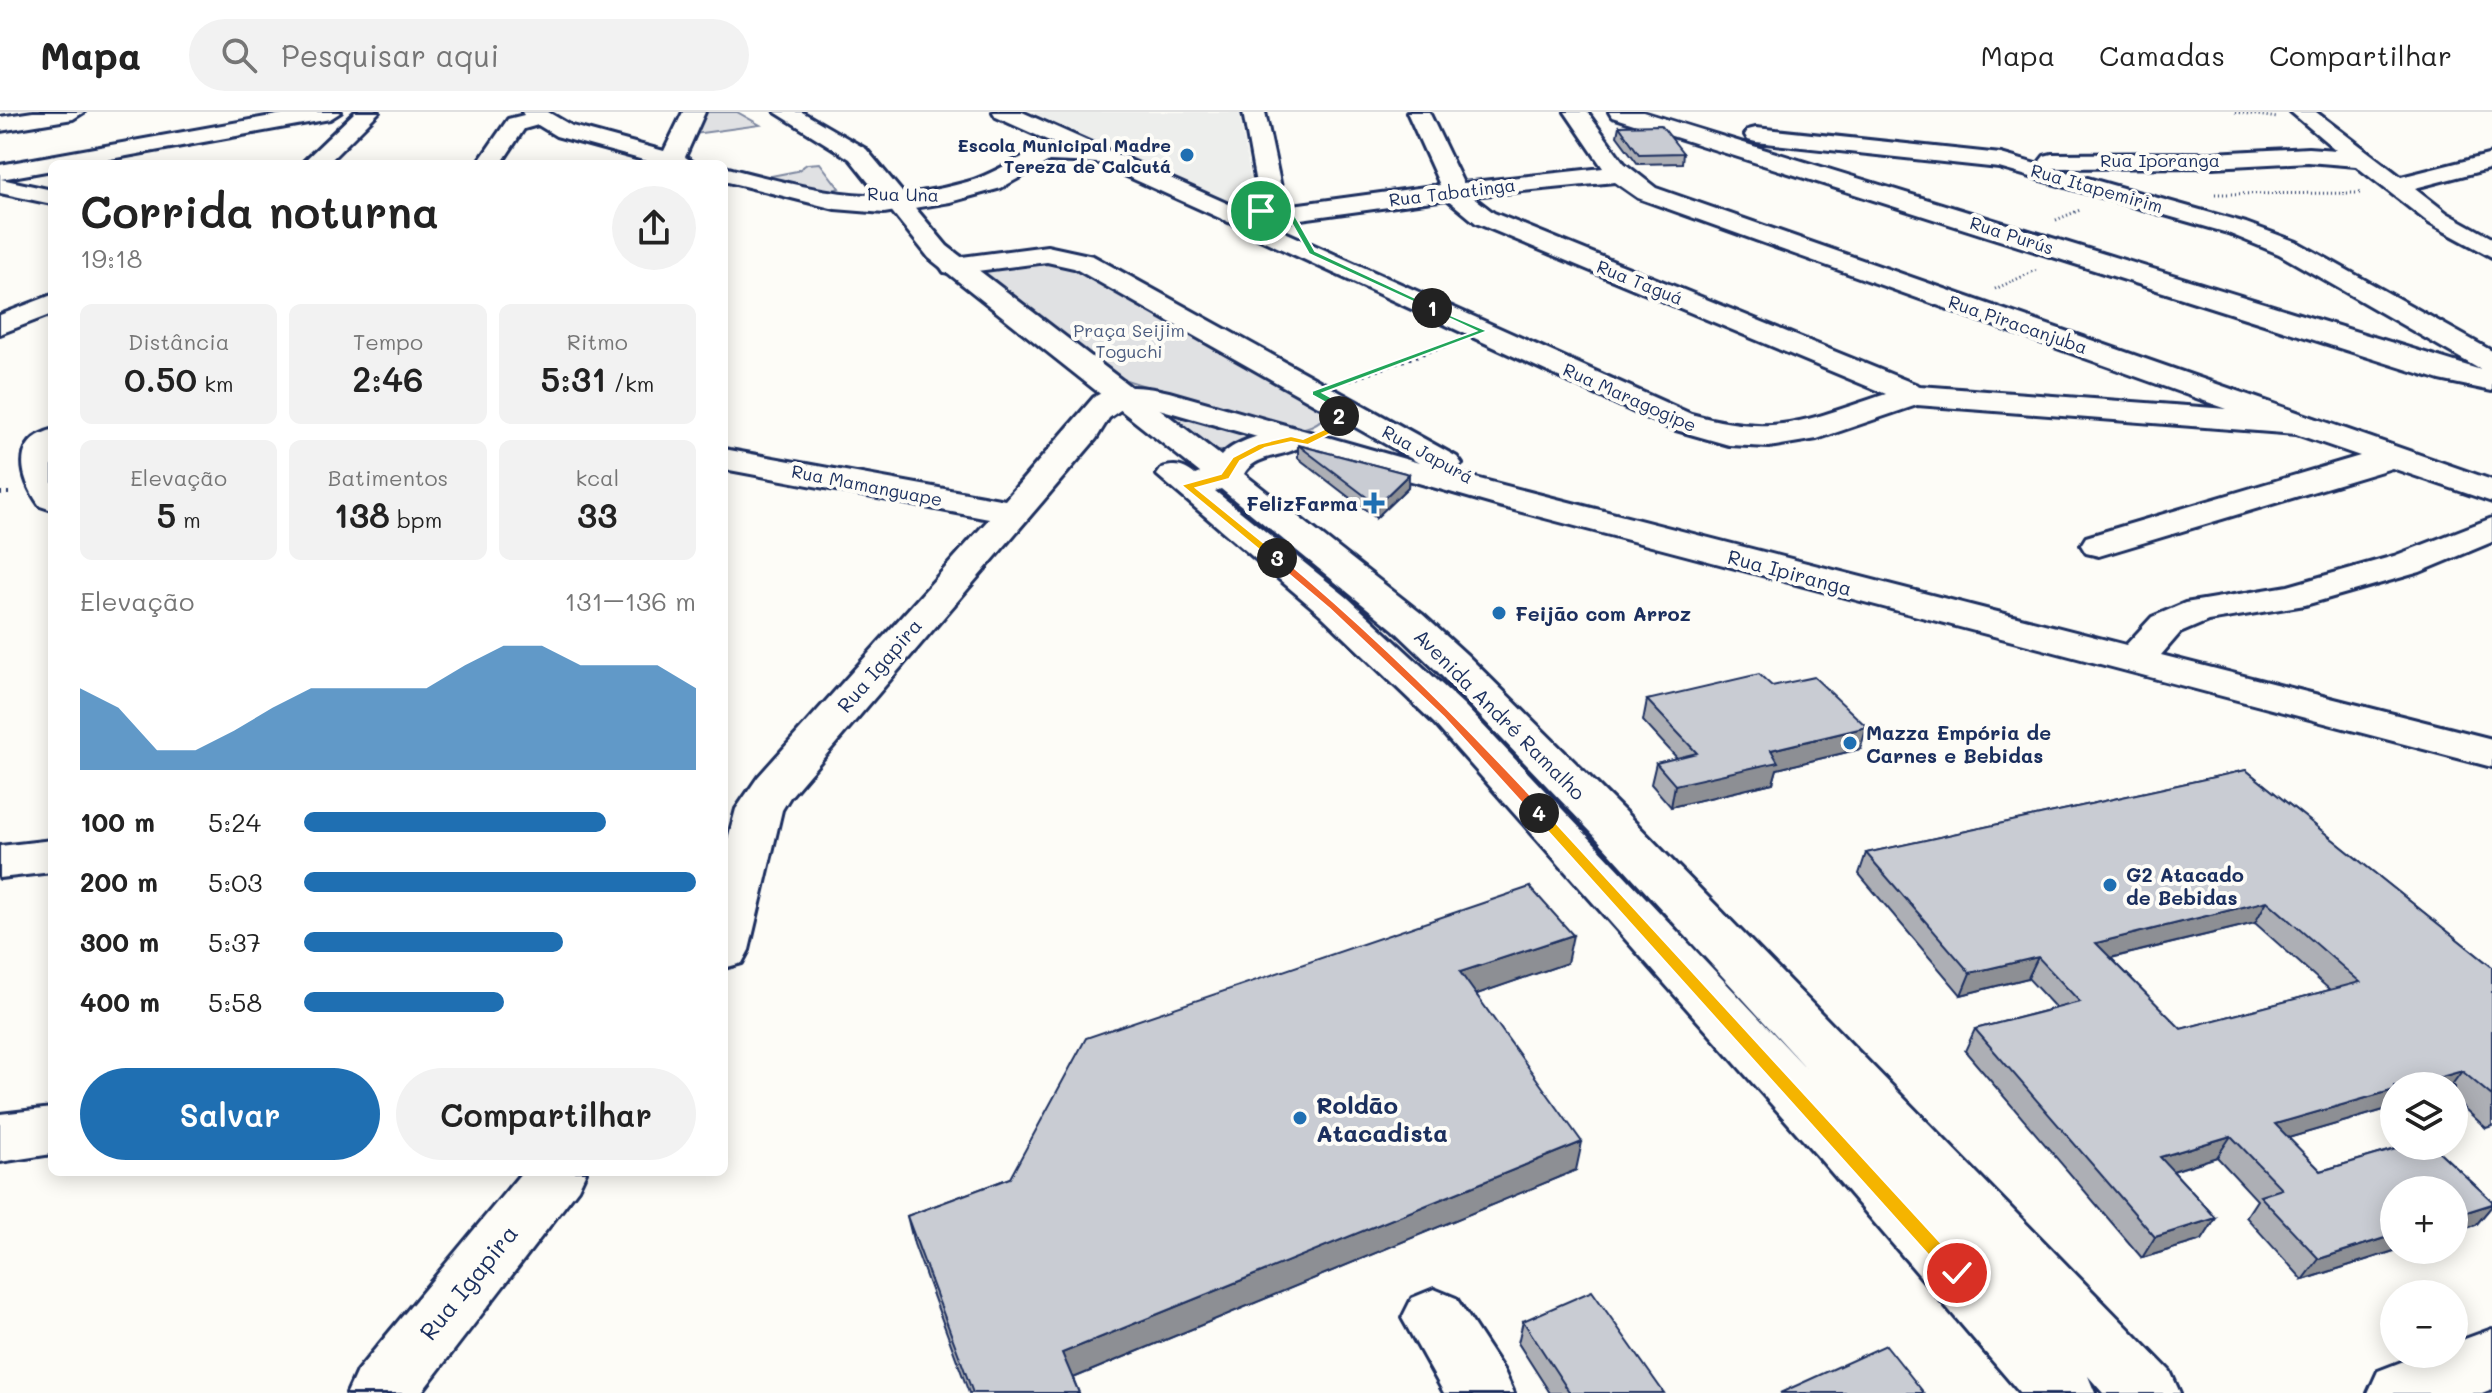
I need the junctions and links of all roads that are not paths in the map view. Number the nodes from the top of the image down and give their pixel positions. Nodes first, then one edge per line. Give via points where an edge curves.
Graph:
1 (73, 112) edge
2 (330, 112) edge
3 (368, 112) edge
4 (786, 112) edge
5 (1004, 112) edge
6 (1254, 112) edge
7 (1418, 112) edge
8 (1576, 112) edge
9 (1620, 112) edge
10 (2302, 112) edge
11 (536, 114) edge
12 (690, 117) edge
13 (761, 119) dead end
14 (1859, 122) dead end
15 (0, 124) edge
16 (1032, 124) junction
17 (1668, 126) junction
18 (2324, 129) junction
19 (564, 131) junction
20 (505, 143) junction
21 (616, 147) junction
22 (1891, 148) junction
23 (1045, 154) junction
24 (1101, 156) junction
25 (2270, 158) junction
26 (863, 159) junction
27 (2363, 159) junction
28 (66, 160) edge
29 (317, 160) edge
30 (492, 160) edge
31 (664, 160) edge
32 (676, 160) edge
33 (2001, 161) junction
34 (2492, 161) edge
35 (48, 163) edge
36 (0, 172) edge
37 (1619, 174) junction
38 (728, 175) edge
39 (0, 186) edge
40 (860, 187) junction
41 (2401, 189) junction
42 (1454, 191) junction
43 (48, 196) edge
44 (1268, 218) junction
45 (887, 235) dead end
46 (2492, 249) edge
47 (1312, 253) junction
48 (911, 262) dead end
49 (954, 266) junction
50 (0, 300) edge
51 (48, 306) edge
52 (0, 325) edge
53 (992, 328) dead end
54 (2491, 369) edge
55 (1915, 395) junction
56 (1324, 397) junction
57 (1096, 400) junction
58 (2299, 424) junction
59 (1297, 441) junction
60 (48, 446) edge
61 (2394, 457) junction
62 (728, 460) edge
63 (1206, 481) junction
64 (2492, 492) edge
65 (48, 493) edge
66 (1511, 499) junction
67 (1011, 512) junction
68 (2492, 529) edge
69 (2099, 545) dead end
70 (2133, 662) junction
71 (2492, 753) edge
72 (741, 806) edge
73 (48, 856) edge
74 (0, 862) edge
75 (728, 916) edge
76 (48, 1132) edge
77 (0, 1138) edge
78 (554, 1176) edge
79 (1434, 1318) dead end
80 (2492, 1359) edge
81 (380, 1393) edge
82 (1481, 1393) edge
83 (2062, 1393) edge
84 (2147, 1393) edge
85 (2401, 1393) edge

1 - 15 main road
2 - 28 main road
3 - 29 main road
4 - 26 main road, Avenida André Ramalho
5 - 16 main road, Rua Maragogipe
6 - 44 main road
7 - 42 main road, Rua Taguá
8 - 37 main road, Rua Piracanjuba
9 - 17 main road, Rua Purús
10 - 18 main road
11 - 19 main road
11 - 20 main road via 516,124
12 - 21 main road via 652,141
12 - 32 main road
13 - 40 main road, Avenida André Ramalho
14 - 22 main road
16 - 23 main road via 1048,138
16 - 24 main road, Rua Maragogipe
17 - 22 main road, Rua Itapemirim via 1715,124
17 - 54 main road, Rua Purús via 2451,373
18 - 25 main road, Rua Iporanga
18 - 27 main road
19 - 20 main road
19 - 21 main road
20 - 30 main road
21 - 31 main road
22 - 33 main road, Rua Itapemirim
23 - 24 main road
23 - 40 main road, Rua Una via 1011,175 950,195
24 - 44 main road, Rua Maragogipe via 1218,209
25 - 27 main road, Rua Iporanga
25 - 33 main road, Rua Iporanga
26 - 40 main road
26 - 40 main road, Avenida André Ramalho
27 - 41 main road
33 - 54 main road, Rua Itapemirim via 2273,241
34 - 41 main road
35 - 36 main road
37 - 42 main road, Rua Tabatinga
37 - 58 main road, Rua Piracanjuba via 1647,193
38 - 40 main road via 816,196
39 - 43 main road
40 - 45 main road, Avenida André Ramalho
40 - 49 main road, Avenida André Ramalho
41 - 46 main road
42 - 44 main road, Rua Tabatinga
42 - 55 main road, Rua Taguá via 1466,206 1496,222
44 - 47 main road, Rua Maragogipe
44 - 47 main road
47 - 55 main road, Rua Maragogipe via 1680,421 1729,435 1805,432
48 - 53 main road
49 - 56 main road, Rua Japurá via 1047,254 1083,262
49 - 57 main road, Avenida André Ramalho
50 - 51 main road
51 - 52 main road
55 - 58 main road, Rua Maragogipe
56 - 59 main road via 1339,414 1338,421 1329,431
56 - 66 main road, Rua Japurá
57 - 59 main road, Rua Ipiranga via 1137,394
57 - 63 main road, Avenida André Ramalho
57 - 67 main road, Rua Igapira via 1084,432
58 - 61 main road, Rua Piracanjuba
59 - 63 main road via 1248,452
59 - 66 main road, Rua Ipiranga
60 - 65 main road via 38,461 38,477
61 - 64 main road, Rua Piracanjuba
61 - 69 main road
62 - 67 main road, Rua Mamanguape
63 - 83 main road, Avenida André Ramalho via 1449,714
63 - 84 main road, Avenida André Ramalho via 1408,622 1490,700
66 - 70 main road, Rua Ipiranga
67 - 72 main road, Rua Igapira
68 - 70 main road via 2407,564 2291,597 2199,611 2166,625
70 - 71 main road, Rua Ipiranga
72 - 75 main road, Rua Igapira
73 - 74 main road
76 - 77 main road
78 - 81 main road, Rua Igapira
79 - 82 main road
80 - 85 main road

